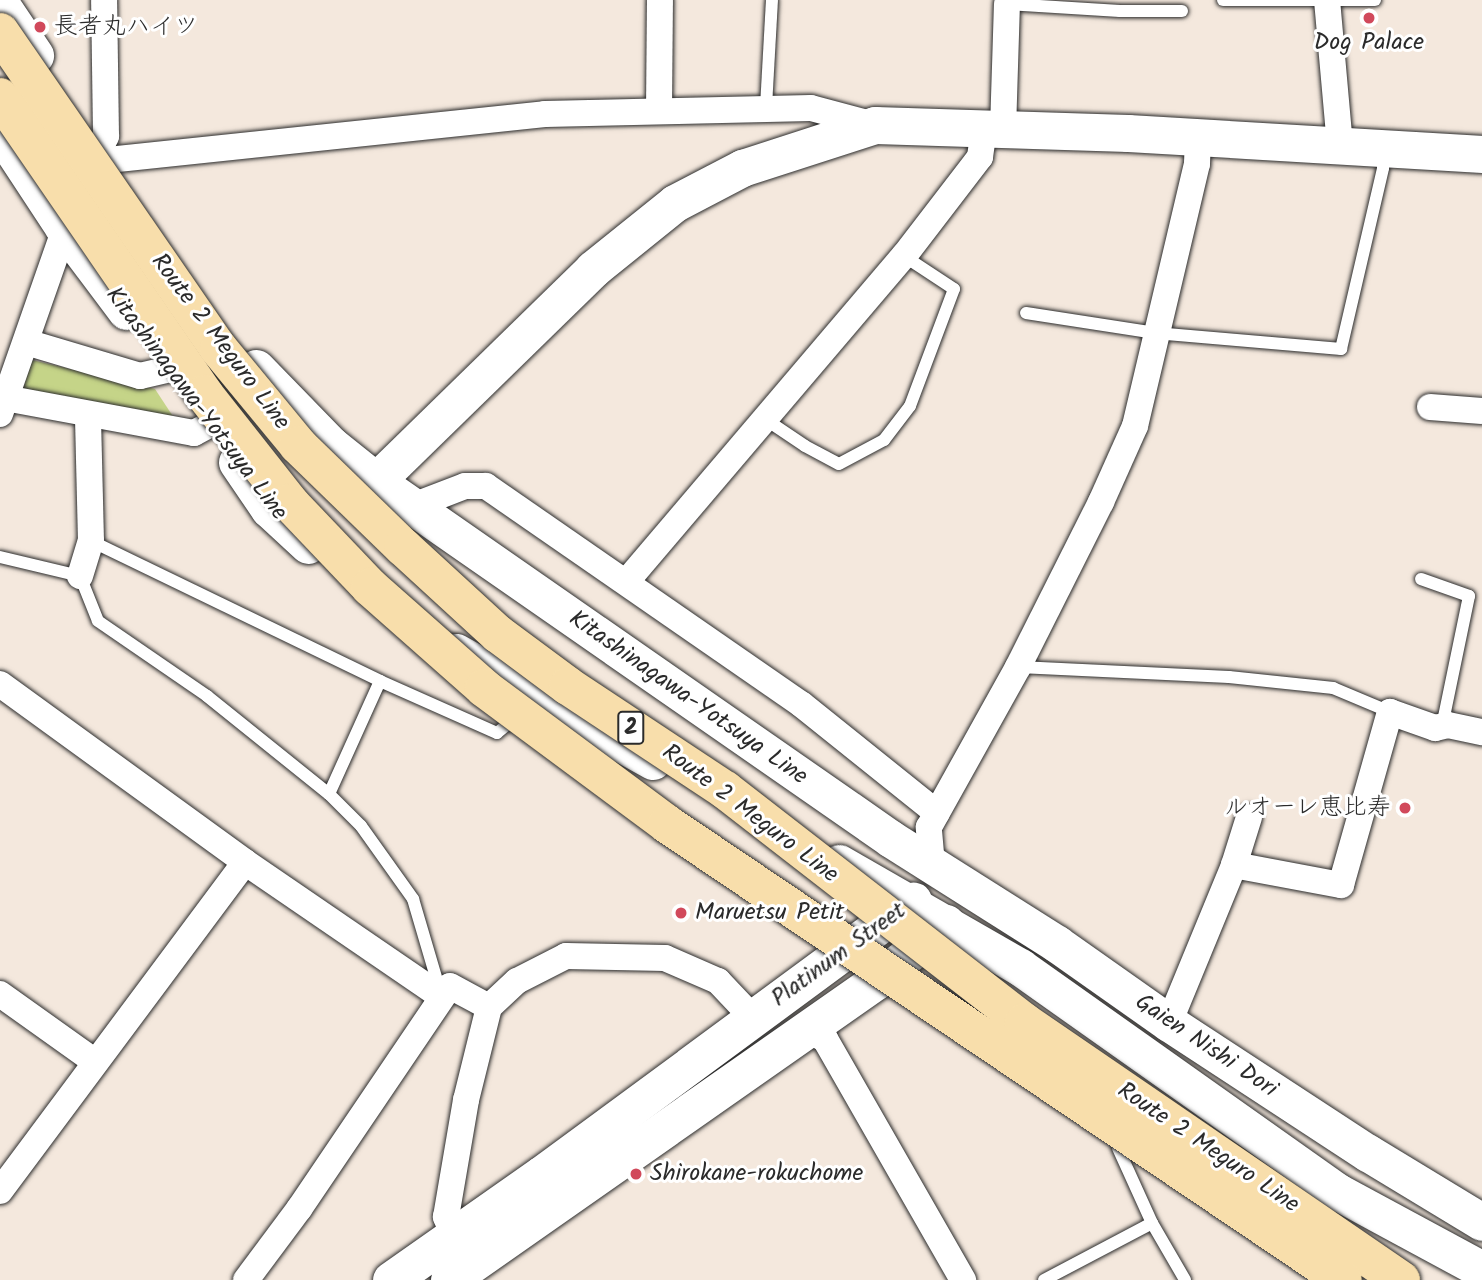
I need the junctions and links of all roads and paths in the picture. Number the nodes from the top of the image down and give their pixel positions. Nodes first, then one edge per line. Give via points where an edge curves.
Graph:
1 (104, 0) edge
2 (660, 0) edge
3 (772, 0) edge
4 (1223, 0) edge
5 (1375, 0) edge
6 (1327, 1) edge
7 (1007, 2) edge
8 (0, 3) edge
9 (1182, 11) dead end
10 (0, 32) edge
11 (0, 97) edge
12 (766, 107) junction
13 (659, 110) junction
14 (875, 125) junction
15 (993, 129) junction
16 (0, 131) edge
17 (1198, 136) junction
18 (1340, 145) junction
19 (1383, 148) junction
20 (104, 154) junction
21 (1482, 154) edge
22 (63, 227) junction
23 (904, 256) junction
24 (1026, 313) dead end
25 (1155, 333) junction
26 (26, 342) junction
27 (170, 369) junction
28 (1430, 407) dead end
29 (1, 409) edge
30 (1482, 411) edge
31 (88, 415) junction
32 (765, 419) junction
33 (211, 424) junction
34 (376, 481) junction
35 (413, 506) junction
36 (91, 541) junction
37 (0, 557) edge
38 (80, 576) junction
39 (1421, 579) dead end
40 (627, 581) junction
41 (1018, 667) junction
42 (380, 681) junction
43 (0, 684) edge
44 (539, 697) junction
45 (1390, 712) junction
46 (1442, 726) junction
47 (1482, 732) edge
48 (329, 794) junction
49 (937, 813) junction
50 (1250, 817) dead end
51 (244, 862) junction
52 (933, 865) junction
53 (1234, 865) junction
54 (911, 904) junction
55 (947, 923) junction
56 (891, 993) dead end
57 (0, 994) edge
58 (441, 996) junction
59 (489, 1007) junction
60 (753, 1018) junction
61 (1168, 1023) junction
62 (802, 1032) junction
63 (94, 1061) junction
64 (1118, 1148) junction
65 (0, 1191) edge
66 (1482, 1222) edge
67 (1152, 1223) junction
68 (454, 1236) junction
69 (1482, 1270) edge
70 (246, 1280) edge
71 (391, 1280) edge
72 (449, 1280) edge
73 (963, 1280) edge
74 (1044, 1280) edge
75 (1185, 1280) edge
76 (1312, 1280) edge
77 (1342, 1280) edge
78 (1401, 1280) edge

1 - 20 street
2 - 13 street
3 - 12 lane
4 - 6 lane
5 - 6 lane
6 - 18 street
7 - 9 lane
7 - 15 street
8 - 20 main road, Kitashinagawa-Yotsuya Line
10 - 78 highway, Route 2 Meguro Line / 2, bridge via 219,349 298,445 498,634 725,790 1024,1022
11 - 77 highway, Route 2 Meguro Line / 2, bridge via 204,394 290,503 370,587 484,688 667,824
12 - 13 street
12 - 14 street via 811,108
13 - 20 street via 545,114
14 - 15 main road
14 - 34 main road via 742,168 676,202 593,269
15 - 17 main road
15 - 23 street via 980,157
16 - 22 main road, Kitashinagawa-Yotsuya Line
17 - 18 main road
17 - 25 street via 1197,164
18 - 19 main road
19 - 21 main road
19 - 25 lane via 1383,168 1341,349
20 - 22 street
20 - 34 main road, Kitashinagawa-Yotsuya Line via 225,334 331,445
22 - 26 street
22 - 27 main road, Kitashinagawa-Yotsuya Line
23 - 32 street
23 - 32 lane via 954,289 910,406 884,440 839,464
24 - 25 lane
25 - 41 street via 1135,426
26 - 27 street via 141,376
26 - 29 street
27 - 33 main road, Kitashinagawa-Yotsuya Line
28 - 30 street
29 - 31 street
31 - 33 street via 194,433
31 - 36 street
32 - 40 street
33 - 44 main road, Kitashinagawa-Yotsuya Line via 269,509 368,603
34 - 35 main road, Kitashinagawa-Yotsuya Line
35 - 40 street via 465,486 486,486
35 - 52 main road, Kitashinagawa-Yotsuya Line
36 - 38 street
36 - 42 lane
37 - 38 lane
38 - 48 lane via 98,621 207,696
39 - 46 lane via 1469,596
40 - 49 street via 801,704
41 - 45 lane via 1229,677 1334,688
41 - 49 street
42 - 44 lane via 497,733
42 - 48 lane
43 - 51 street
44 - 54 main road, Kitashinagawa-Yotsuya Line
45 - 46 street
45 - 53 street via 1341,885
46 - 47 street
48 - 58 lane via 361,826 413,899
49 - 52 street via 929,827
50 - 53 street
51 - 58 street
51 - 63 street
52 - 54 main road, Platinum Street
52 - 55 main road, Platinum Street
52 - 61 main road, Gaien Nishi Dori via 1057,944
53 - 61 street
54 - 55 main road, Kitashinagawa-Yotsuya Line
54 - 60 main road, Platinum Street
55 - 62 main road, Platinum Street via 913,954
55 - 69 main road, Gaien Nishi Dori via 1020,967 1338,1192
56 - 64 street
57 - 63 street
58 - 59 street via 450,986
58 - 70 street via 299,1209
59 - 60 street via 516,981 566,956 665,958 718,981
59 - 68 street via 466,1100 446,1217
60 - 68 main road, Platinum Street
61 - 66 main road, Gaien Nishi Dori
62 - 72 main road, Platinum Street
62 - 73 street via 825,1039
63 - 65 street
64 - 67 lane
64 - 76 street
67 - 74 lane
67 - 75 lane
68 - 71 main road, Platinum Street

